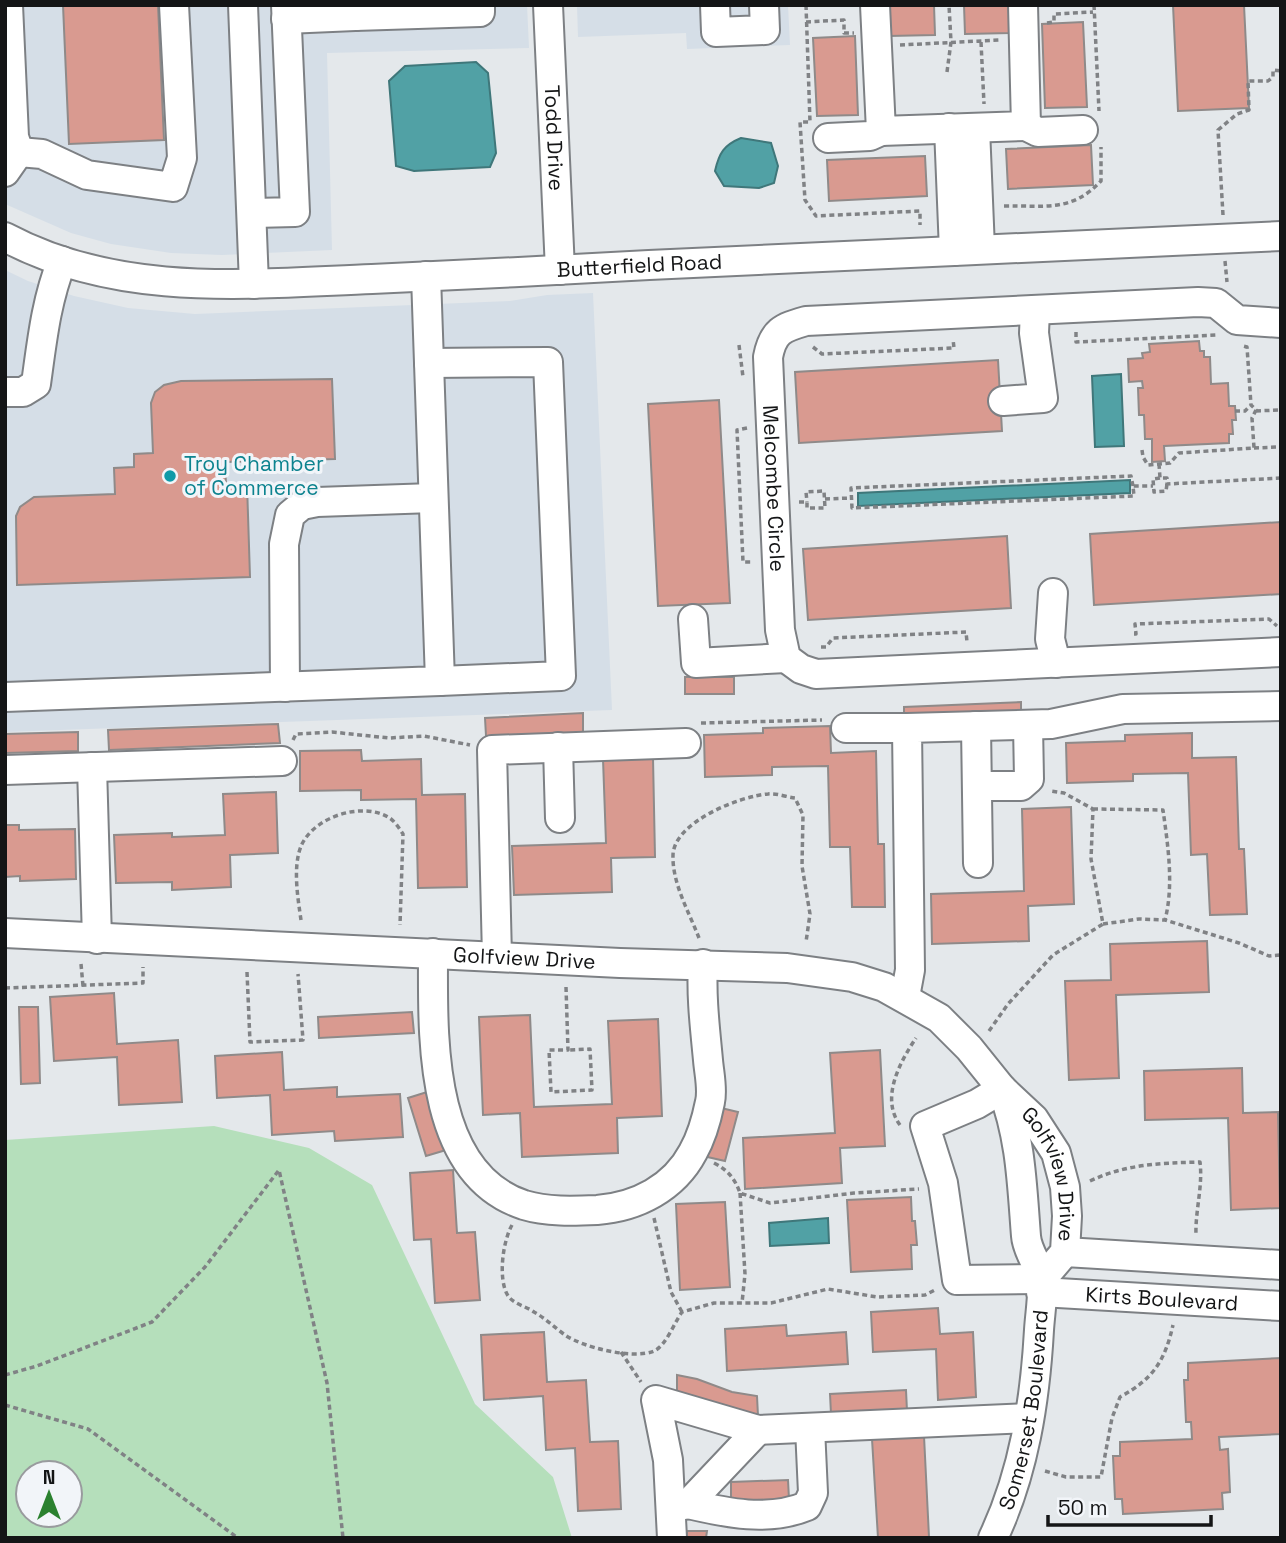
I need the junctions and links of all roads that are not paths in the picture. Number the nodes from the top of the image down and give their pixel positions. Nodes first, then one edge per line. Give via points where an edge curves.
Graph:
1 (8, 5) edge
2 (174, 5) edge
3 (243, 5) edge
4 (480, 5) edge
5 (548, 5) edge
6 (715, 5) edge
7 (764, 5) edge
8 (875, 5) edge
9 (1023, 5) edge
10 (355, 11) edge
11 (286, 12) edge
12 (290, 102) junction
13 (248, 104) junction
14 (969, 123) junction
15 (1026, 126) junction
16 (1083, 130) dead end
17 (881, 131) junction
18 (828, 138) dead end
19 (12, 162) edge
20 (252, 213) junction
21 (1281, 236) edge
22 (5, 237) edge
23 (967, 250) junction
24 (62, 261) junction
25 (560, 270) junction
26 (426, 276) junction
27 (254, 284) junction
28 (1035, 310) junction
29 (1281, 323) edge
30 (429, 363) junction
31 (5, 392) edge
32 (1003, 401) dead end
33 (433, 498) junction
34 (1053, 593) dead end
35 (693, 618) dead end
36 (1281, 652) edge
37 (786, 659) junction
38 (1056, 663) junction
39 (440, 681) junction
40 (285, 687) junction
41 (5, 697) edge
42 (1281, 706) edge
43 (1028, 725) junction
44 (976, 726) junction
45 (907, 727) junction
46 (846, 728) road end
47 (686, 743) road end
48 (558, 747) junction
49 (282, 761) road end
50 (92, 768) junction
51 (5, 769) edge
52 (977, 786) junction
53 (561, 818) dead end
54 (978, 863) dead end
55 (5, 933) edge
56 (97, 939) junction
57 (701, 951) junction
58 (433, 953) junction
59 (496, 957) junction
60 (905, 997) junction
61 (1002, 1089) junction
62 (1065, 1252) junction
63 (1281, 1265) edge
64 (1042, 1285) junction
65 (1281, 1306) edge
66 (1029, 1418) junction
67 (810, 1428) junction
68 (758, 1430) junction
69 (679, 1506) junction
70 (672, 1538) edge
71 (993, 1538) edge

1 - 19 street
2 - 19 street via 182,158 173,187 88,175 42,154
3 - 13 street
4 - 10 street via 480,12
5 - 25 street, Todd Drive
6 - 7 street via 716,32 765,30
8 - 17 street
9 - 15 street
10 - 11 street
11 - 12 street
12 - 13 street
12 - 20 street via 295,212
13 - 20 street
14 - 15 street
14 - 17 street
14 - 23 street
15 - 16 street via 1038,132
17 - 18 street via 870,136
20 - 27 street
21 - 23 street, Butterfield Road
22 - 24 street, Butterfield Road
23 - 25 street, Butterfield Road
24 - 27 street, Butterfield Road via 152,281
24 - 31 street via 45,318 36,384 23,392
25 - 26 street, Butterfield Road
26 - 27 street, Butterfield Road
26 - 30 street
28 - 29 street, Melcombe Circle via 1207,302 1216,303 1237,320
28 - 32 street via 1043,398
28 - 37 street, Melcombe Circle via 806,321 779,331 771,342 780,630
30 - 33 street
30 - 39 street via 548,362 561,676
33 - 39 street
33 - 40 street via 317,502 302,505 290,515 284,544
34 - 38 street via 1050,639
35 - 37 street via 696,663
36 - 38 street
37 - 38 street via 816,674
39 - 40 street
40 - 41 street
42 - 43 street via 1123,709
43 - 44 street
43 - 52 street via 1029,779 1021,786
44 - 45 street
44 - 52 street
45 - 46 street
45 - 60 street via 910,970
47 - 48 street
48 - 53 street
48 - 59 street via 492,750
49 - 50 street
50 - 51 street
50 - 56 street
52 - 54 street
55 - 56 street, Golfview Drive
56 - 58 street, Golfview Drive
57 - 58 street via 711,1100 693,1153 664,1187 649,1197 629,1205 570,1211 522,1205 489,1187 451,1131 440,1094 435,1045
57 - 59 street, Golfview Drive
57 - 60 street, Golfview Drive via 852,977
58 - 59 street, Golfview Drive
60 - 61 street, Golfview Drive via 939,1018
61 - 62 street, Golfview Drive via 1034,1119 1056,1153 1067,1216
61 - 64 street, Golfview Drive via 1022,1166 1026,1239
61 - 64 street, Kirts Boulevard via 925,1126 943,1183 957,1280
62 - 63 street, Kirts Boulevard
62 - 64 street, Golfview Drive
64 - 65 street, Kirts Boulevard
64 - 66 street, Somerset Boulevard
66 - 67 street
66 - 71 street, Somerset Boulevard via 1014,1483
67 - 68 street
67 - 69 street via 813,1493 807,1506 791,1513 738,1515
68 - 69 street
68 - 69 street via 656,1400
69 - 70 street

